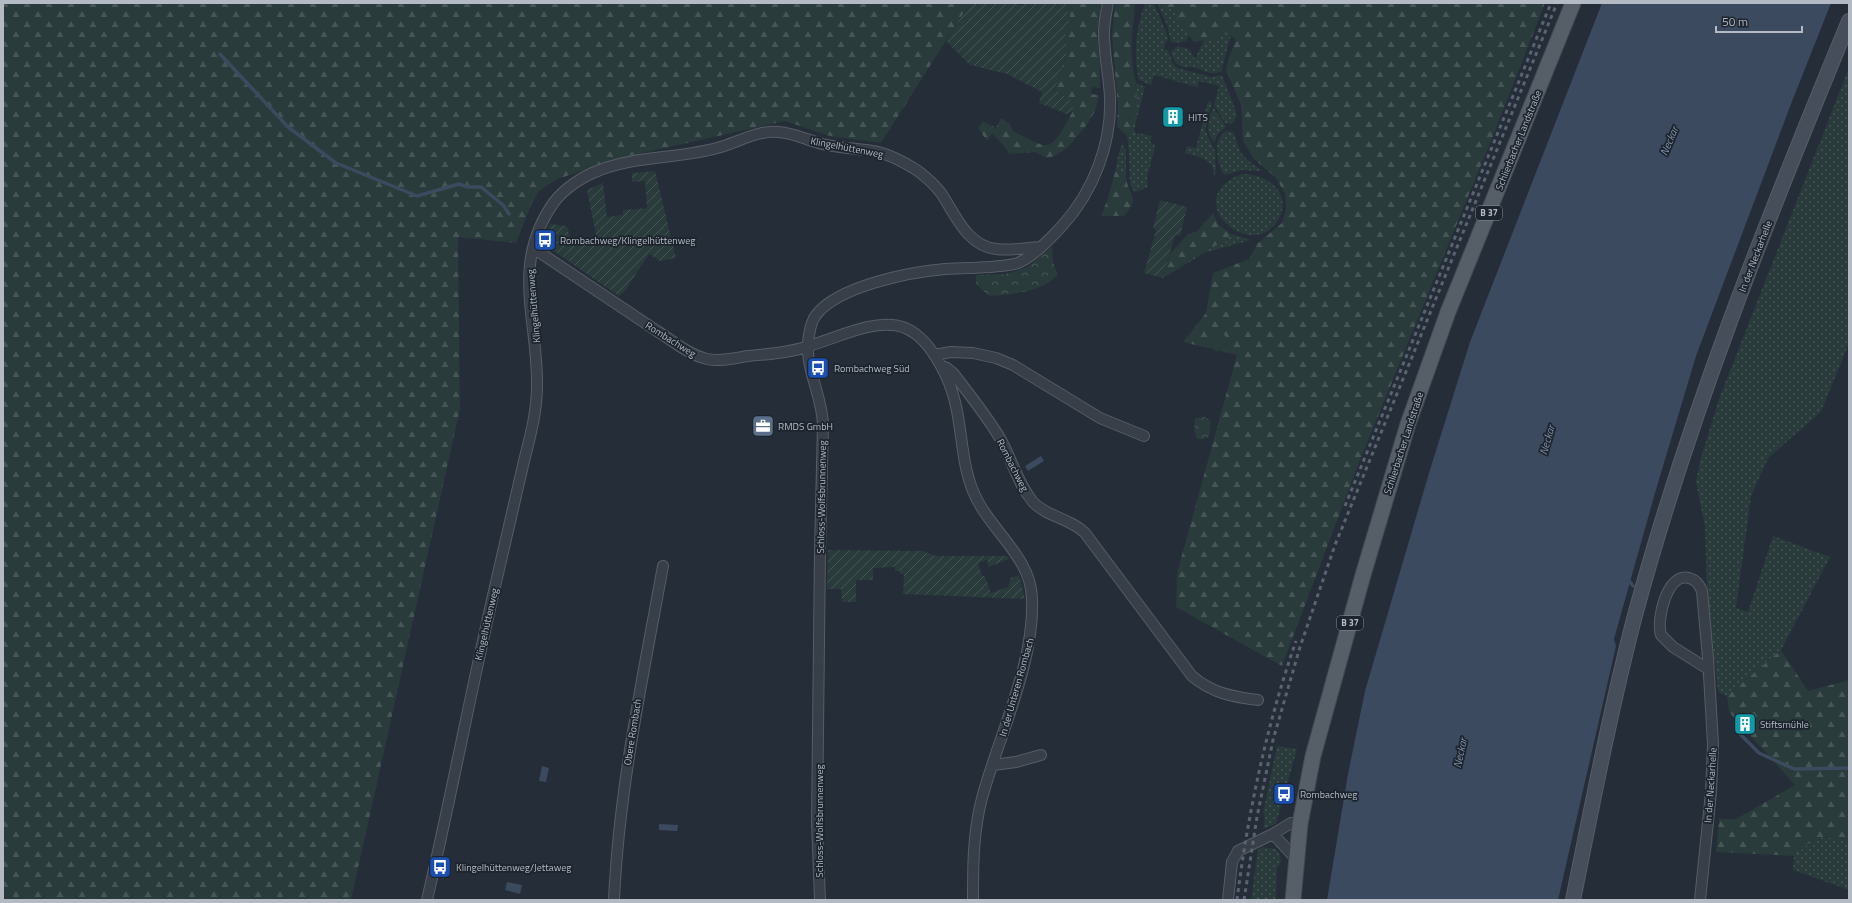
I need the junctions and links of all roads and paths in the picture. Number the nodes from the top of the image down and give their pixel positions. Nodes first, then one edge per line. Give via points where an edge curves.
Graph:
1 (1108, 3) edge
2 (1574, 3) edge
3 (1849, 21) edge
4 (1040, 247) junction
5 (533, 248) junction
6 (808, 347) junction
7 (934, 354) junction
8 (941, 366) junction
9 (1144, 436) dead end
10 (664, 566) dead end
11 (1708, 669) junction
12 (1258, 700) dead end
13 (1041, 755) dead end
14 (993, 765) junction
15 (1300, 824) junction
16 (1273, 834) junction
17 (1296, 859) junction
18 (427, 900) edge
19 (614, 900) edge
20 (820, 900) edge
21 (973, 900) edge
22 (1228, 900) edge
23 (1293, 900) edge
24 (1573, 900) edge
25 (1700, 900) edge

1 - 4 street, Schloss-Wolfsbrunnenweg via 1104,35 1110,106 1099,165 1076,210
2 - 15 main road, Schlierbacher Landstraße / B 37 via 1448,312 1408,424 1313,756
3 - 24 main road, In der Neckarhelle via 1746,276 1671,494 1634,618 1619,680
4 - 5 street, Klingelhüttenweg via 996,250 982,246 969,235 934,184 918,171 888,155 871,150 823,144 774,131 710,150 620,164 590,174 556,200 543,221
4 - 6 street, Schloss-Wolfsbrunnenweg via 1024,260 1011,265 928,271 881,280 858,288 825,306 815,316
5 - 6 street, Rombachweg via 654,329 704,358 726,359
5 - 18 street, Klingelhüttenweg via 529,262 529,289 537,356 535,413
6 - 7 street, Rombachweg via 867,326 896,325 914,332
6 - 20 street, Schloss-Wolfsbrunnenweg via 823,424 817,823
7 - 8 street, Rombachweg
7 - 9 street via 973,353 996,358 1100,418
8 - 12 street, Rombachweg via 953,373 998,435 1022,486 1034,502 1085,533 1192,676 1217,692
8 - 14 street, In der Unteren Rombach via 956,404 967,472 974,494 991,523 1019,560 1029,579 1032,594 1031,638
10 - 19 street, Obere Rombach via 640,685 625,781 618,830
11 - 11 street, In der Neckarhelle via 1702,591 1696,581 1682,577 1672,583 1662,612 1660,631 1663,639 1673,647
11 - 25 street, In der Neckarhelle via 1713,744 1712,777
13 - 14 street
14 - 21 street, In der Unteren Rombach via 974,835
15 - 16 street via 1291,823
15 - 17 main road, Schlierbacher Landstraße / B 37
16 - 17 street
16 - 22 street via 1235,854
17 - 23 main road, Schlierbacher Landstraße / B 37

